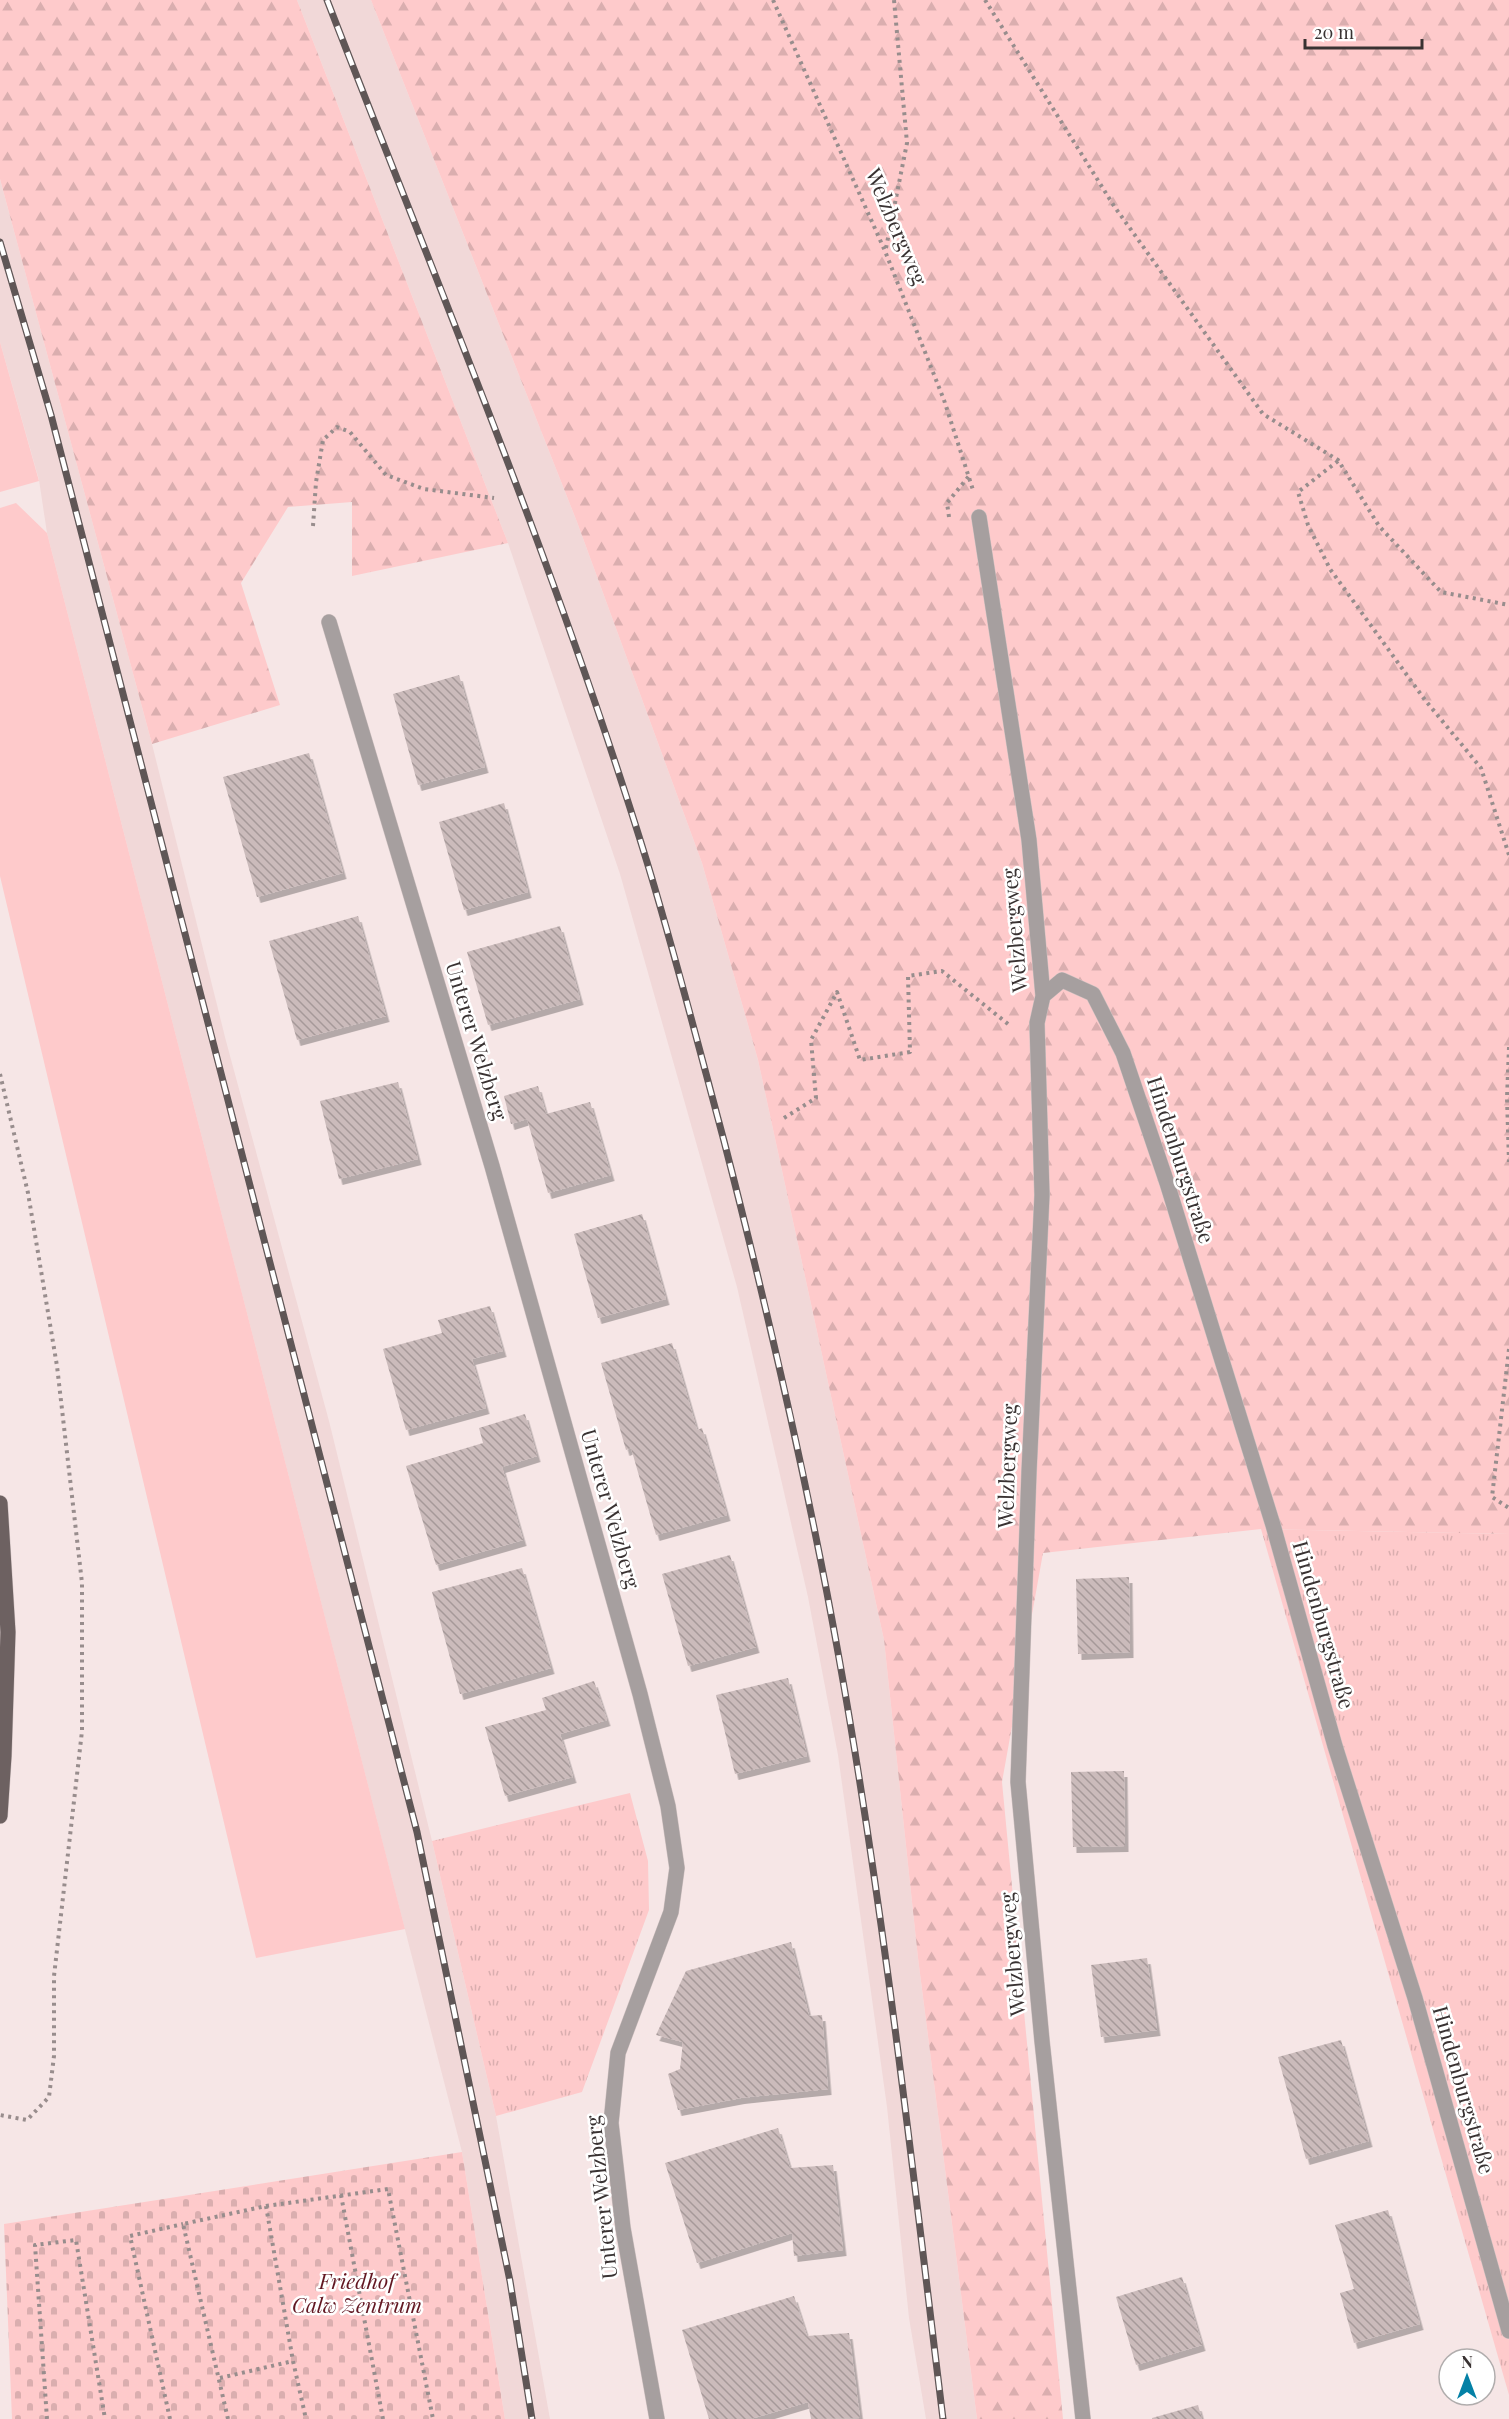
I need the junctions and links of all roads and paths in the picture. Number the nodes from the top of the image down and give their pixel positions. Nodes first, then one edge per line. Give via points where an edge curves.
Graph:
1 (773, 0) edge
2 (894, 0) edge
3 (985, 0) edge
4 (885, 251) junction
5 (1338, 460) junction
6 (969, 475) dead end
7 (494, 498) dead end
8 (979, 517) dead end
9 (313, 526) dead end
10 (1509, 605) edge
11 (329, 622) dead end
12 (1509, 855) edge
13 (1043, 996) junction
14 (1037, 1047) junction
15 (1509, 1047) edge
16 (0, 1074) edge
17 (784, 1119) dead end
18 (1509, 1161) edge
19 (1509, 1349) edge
20 (0, 1503) edge
21 (1509, 1508) edge
22 (0, 1816) edge
23 (0, 2115) edge
24 (340, 2194) junction
25 (267, 2206) junction
26 (183, 2224) junction
27 (1509, 2331) edge
28 (293, 2361) junction
29 (220, 2378) junction
30 (47, 2419) edge
31 (105, 2419) edge
32 (170, 2419) edge
33 (228, 2419) edge
34 (306, 2419) edge
35 (383, 2419) edge
36 (433, 2419) edge
37 (657, 2419) edge
38 (1083, 2419) edge

1 - 4 path, Welzbergweg
2 - 4 path via 907,143
3 - 5 path via 1114,206 1263,414
4 - 6 path, Welzbergweg
5 - 10 path via 1379,526 1441,592
5 - 12 path via 1298,492 1308,525 1330,569 1425,700 1481,768
7 - 9 path via 424,489 386,475 350,432 337,428 323,440
8 - 13 street, Welzbergweg via 1029,840
11 - 37 street, Unterer Welzberg via 492,1166 668,1806 677,1868 671,1912 618,2054 611,2123 623,2228
13 - 14 street, Welzbergweg
13 - 27 street, Hindenburgstraße via 1062,980 1093,994 1123,1053 1273,1525 1335,1746 1415,1998
14 - 17 path via 942,971 908,976 910,1052 860,1060 837,992 812,1040 816,1098
14 - 38 street, Welzbergweg via 1042,1196 1018,1782
15 - 18 path
16 - 23 path via 28,1193 57,1366 82,1583 82,1731 54,1976 54,2056 49,2097 27,2120
19 - 21 path via 1492,1497
20 - 22 main road via 8,1632
24 - 25 path
24 - 35 path
24 - 36 path via 388,2189
25 - 26 path
25 - 28 path
26 - 29 path
26 - 32 path via 130,2236
28 - 29 path
28 - 34 path
29 - 33 path
30 - 31 path via 35,2245 76,2240

